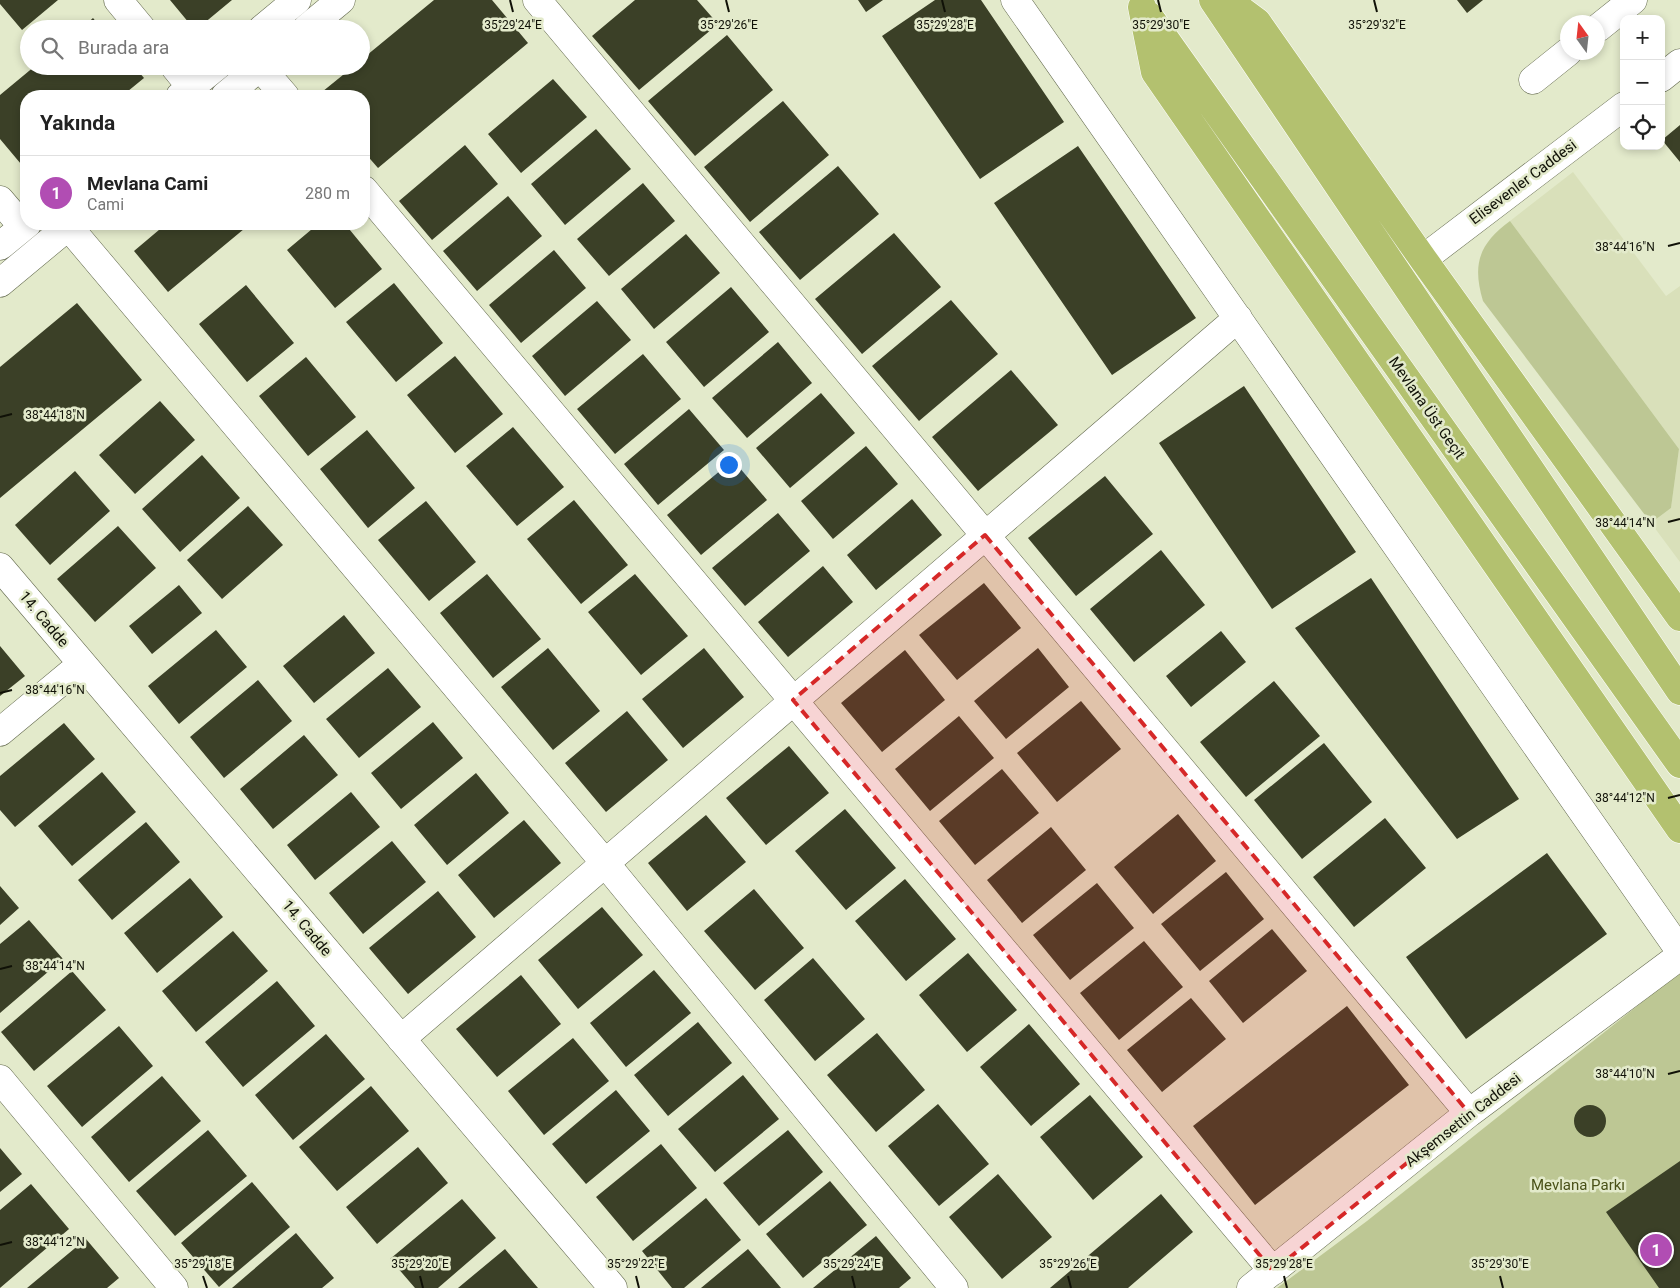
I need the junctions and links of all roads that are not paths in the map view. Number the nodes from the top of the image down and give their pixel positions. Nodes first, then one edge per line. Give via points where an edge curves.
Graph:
1 (118, 0) edge
2 (297, 0) edge
3 (341, 0) edge
4 (537, 0) edge
5 (1015, 0) edge
6 (1633, 0) edge
7 (1222, 6) edge
8 (135, 20) edge
9 (273, 20) edge
10 (317, 20) edge
11 (1605, 22) edge
12 (1560, 58) edge
13 (1680, 63) edge
14 (178, 75) edge
15 (206, 75) edge
16 (250, 75) edge
17 (267, 75) edge
18 (1665, 75) edge
19 (1533, 80) dead end
20 (185, 90) edge
21 (188, 90) edge
22 (232, 90) edge
23 (280, 90) edge
24 (1620, 109) edge
25 (370, 197) edge
26 (0, 200) edge
27 (20, 221) edge
28 (20, 230) edge
29 (63, 230) edge
30 (73, 230) edge
31 (0, 246) edge
32 (1423, 259) junction
33 (0, 283) edge
34 (1238, 318) junction
35 (985, 535) junction
36 (0, 567) edge
37 (1680, 617) edge
38 (82, 664) junction
39 (1680, 691) edge
40 (794, 700) junction
41 (0, 732) edge
42 (1680, 764) edge
43 (1680, 829) edge
44 (605, 863) junction
45 (1680, 951) edge
46 (1680, 956) edge
47 (401, 1039) junction
48 (0, 1079) edge
49 (1469, 1113) junction
50 (1273, 1271) junction
51 (607, 1286) edge
52 (174, 1288) edge
53 (954, 1288) edge
54 (1251, 1288) edge

1 - 8 street
2 - 9 street
3 - 10 street
4 - 35 street
5 - 34 street
6 - 11 street
7 - 32 highway via 1258,22
7 - 39 highway
12 - 19 street
13 - 18 street
14 - 20 street
15 - 21 street
16 - 22 street
17 - 23 street
24 - 32 street, Elisevenler Caddesi
25 - 40 street
26 - 27 street
28 - 31 street
29 - 33 street
30 - 44 street
32 - 37 highway
34 - 35 street
34 - 45 street
35 - 40 street
35 - 49 street
36 - 38 street, 14. Cadde
38 - 41 street
38 - 47 street, 14. Cadde
40 - 44 street
40 - 50 street
42 - 43 highway, Mevlana Üst Geçit via 1142,7 1155,72
44 - 47 street
44 - 53 street
46 - 49 street, Akşemsettin Caddesi
47 - 51 street, 14. Cadde
48 - 52 street
49 - 50 street, Akşemsettin Caddesi
50 - 54 street, Akşemsettin Caddesi

